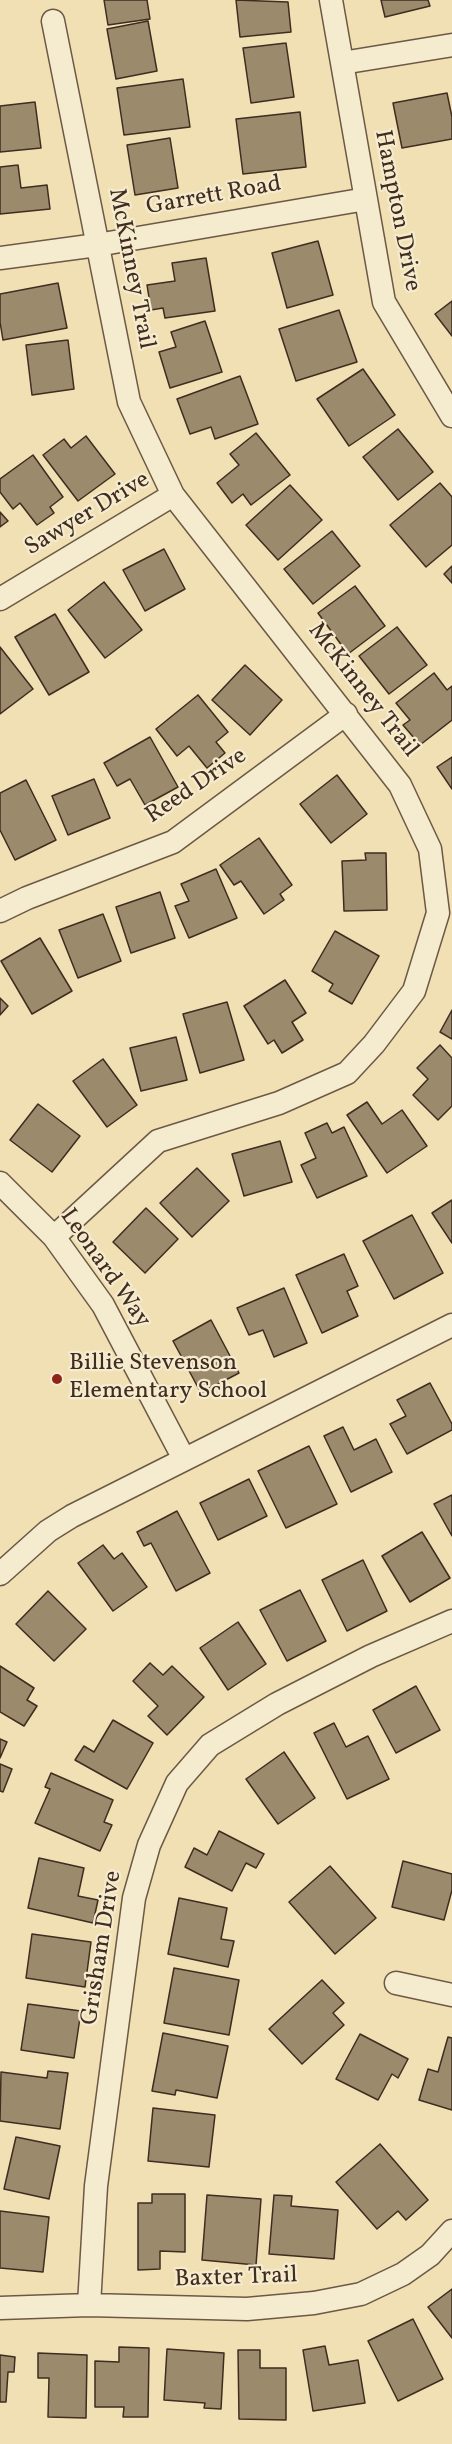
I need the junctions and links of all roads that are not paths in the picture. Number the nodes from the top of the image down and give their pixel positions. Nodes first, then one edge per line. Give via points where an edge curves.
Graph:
1 (331, 0) edge
2 (52, 21) dead end
3 (452, 45) edge
4 (342, 63) junction
5 (366, 199) junction
6 (97, 244) junction
7 (0, 258) edge
8 (452, 416) edge
9 (173, 495) junction
10 (0, 599) edge
11 (346, 714) junction
12 (0, 912) edge
13 (0, 1183) edge
14 (54, 1237) junction
15 (450, 1333) edge
16 (184, 1459) junction
17 (0, 1575) edge
18 (452, 1621) edge
19 (396, 1983) dead end
20 (452, 1995) edge
21 (452, 2231) edge
22 (89, 2305) junction
23 (0, 2308) edge

1 - 4 street, Hampton Drive
2 - 6 street, McKinney Trail
3 - 4 street
4 - 5 street, Hampton Drive
5 - 6 street, Garrett Road
5 - 8 street, Hampton Drive via 384,302
6 - 7 street, Garrett Road
6 - 9 street, McKinney Trail via 129,402
9 - 10 street, Sawyer Drive
9 - 11 street, McKinney Trail
11 - 12 street, Reed Drive via 173,842
11 - 14 street, McKinney Trail via 400,785 430,849 438,913 414,991 347,1073 279,1103 158,1141
13 - 14 street, Leonard Way
14 - 16 street, Leonard Way via 116,1326
15 - 16 street
16 - 17 street via 48,1531
18 - 22 street, Grisham Drive via 371,1656 277,1704 210,1745 177,1783 149,1845 134,1898 96,2186
19 - 20 street
21 - 22 street, Baxter Trail via 430,2255 403,2274 361,2294 247,2309
22 - 23 street, Baxter Trail

